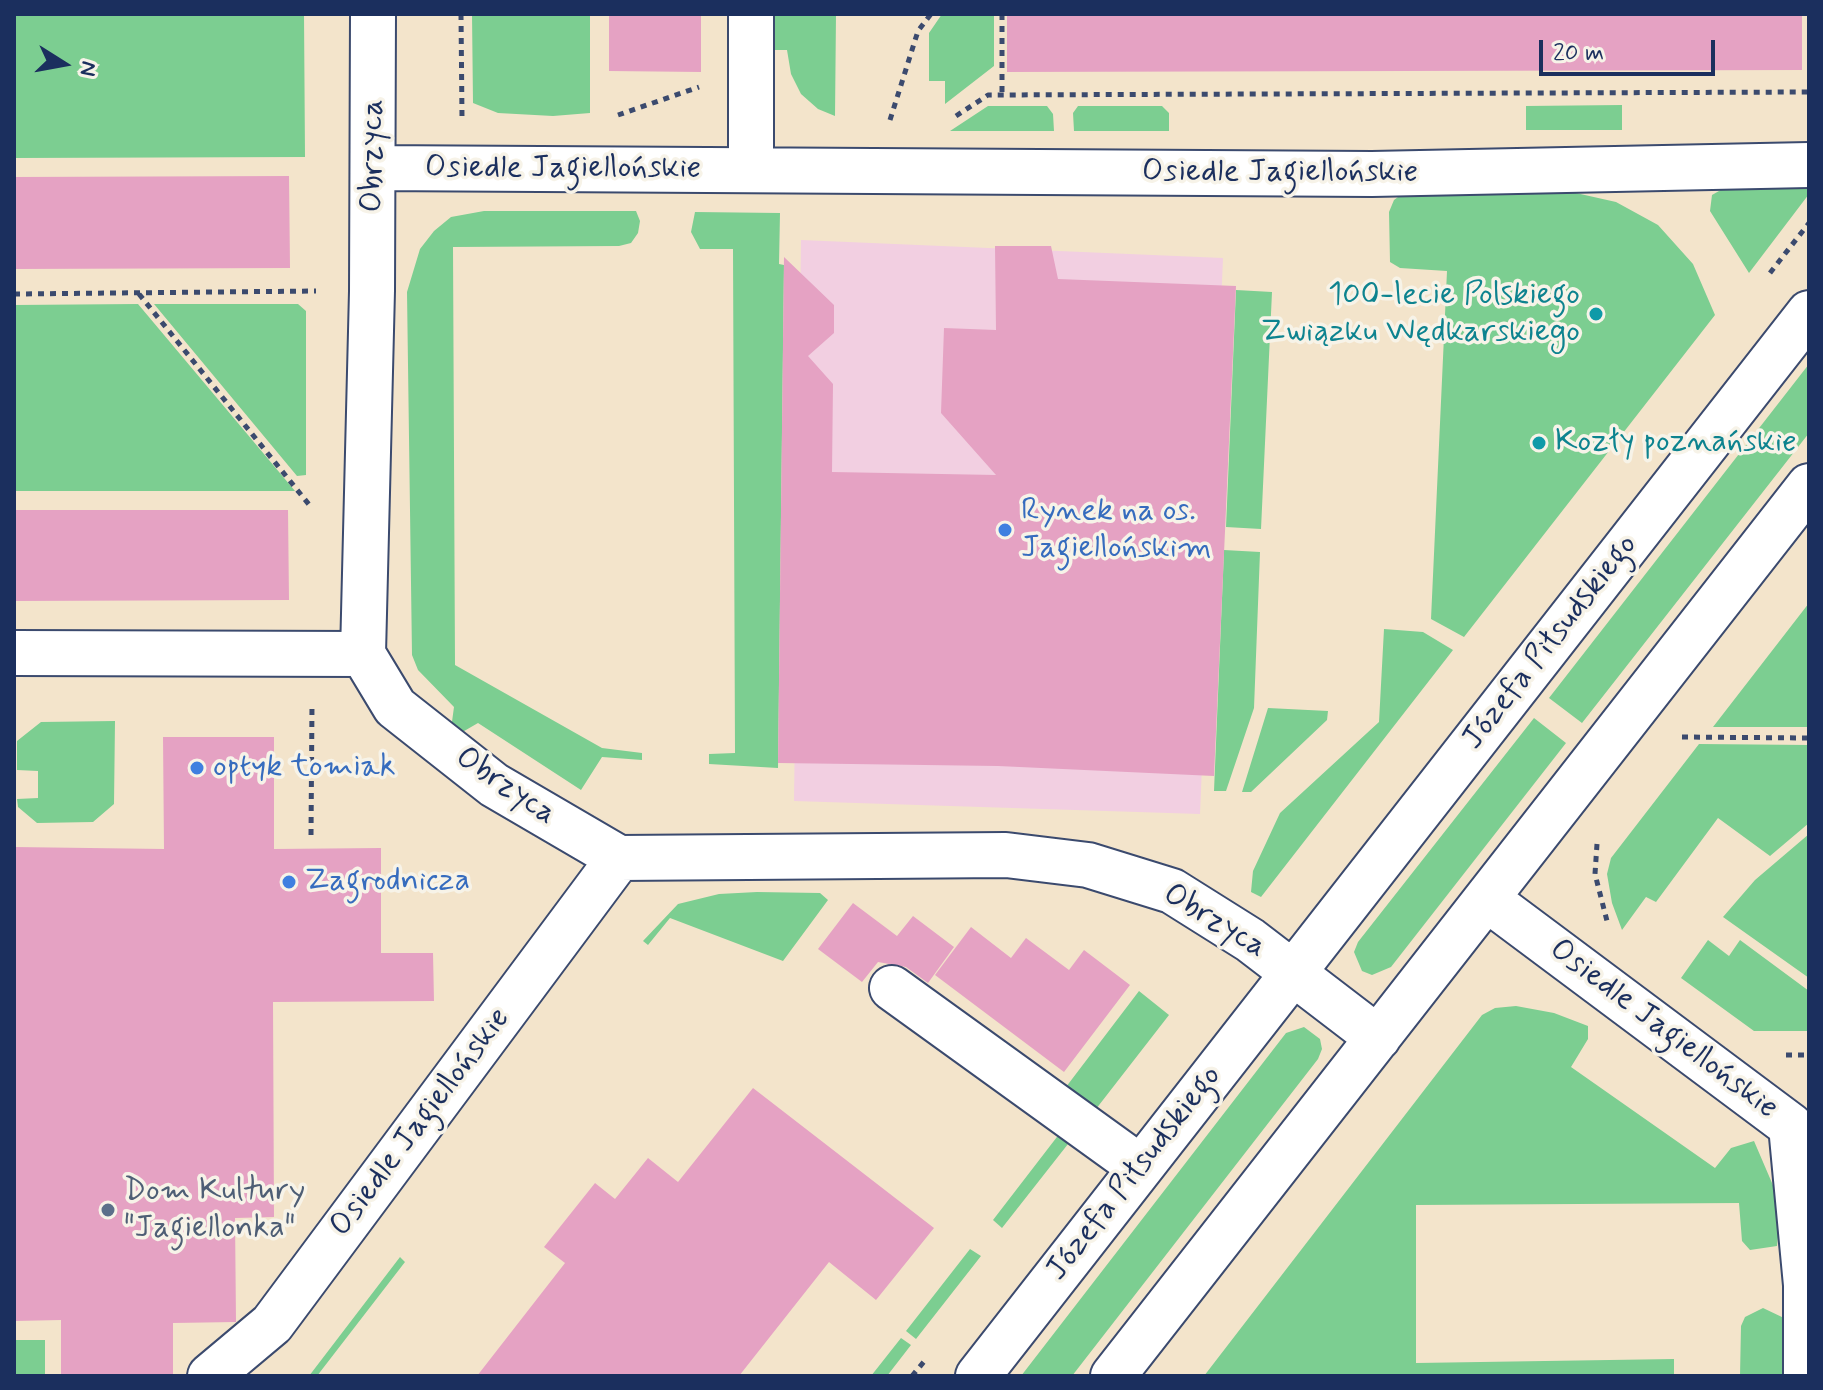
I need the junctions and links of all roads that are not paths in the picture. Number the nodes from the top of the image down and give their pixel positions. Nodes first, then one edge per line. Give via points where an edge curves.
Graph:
1 (373, 14) edge
2 (751, 14) edge
3 (1809, 165) edge
4 (374, 168) junction
5 (751, 169) junction
6 (1809, 313) edge
7 (1809, 486) edge
8 (14, 653) edge
9 (363, 654) junction
10 (619, 858) junction
11 (1487, 899) junction
12 (1293, 973) junction
13 (892, 988) dead end
14 (1378, 1038) junction
15 (1140, 1167) junction
16 (210, 1376) edge
17 (978, 1376) edge
18 (1113, 1376) edge
19 (1806, 1376) edge

1 - 4 street, Obrzyca
2 - 5 street
3 - 5 street, Osiedle Jagiellońskie via 1372,174
4 - 5 street, Osiedle Jagiellońskie
4 - 9 street, Obrzyca
6 - 12 street, Józefa Piłsudskiego
7 - 11 street
8 - 9 street
9 - 10 street, Obrzyca via 395,707 494,785
10 - 12 street, Obrzyca via 1006,855 1088,865 1172,891
10 - 16 street, Osiedle Jagiellońskie via 272,1324
11 - 14 street
11 - 19 street, Osiedle Jagiellońskie via 1791,1126 1806,1285
12 - 14 street
12 - 15 street, Józefa Piłsudskiego
13 - 15 street
14 - 18 street
15 - 17 street, Józefa Piłsudskiego

